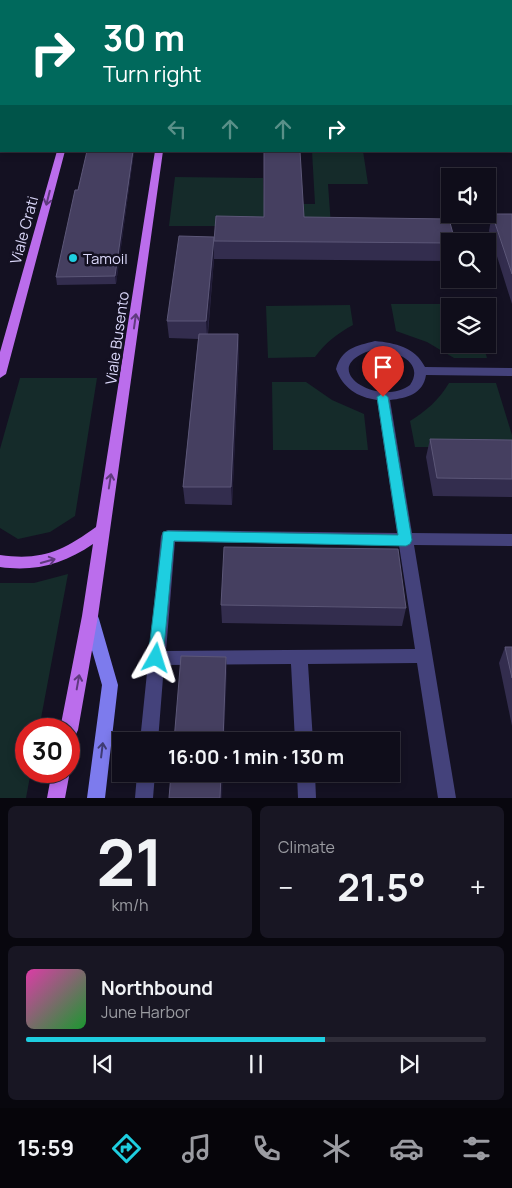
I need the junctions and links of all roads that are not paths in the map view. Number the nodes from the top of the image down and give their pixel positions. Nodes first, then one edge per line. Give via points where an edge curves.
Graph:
1 (60, 152) edge
2 (159, 152) edge
3 (421, 371) junction
4 (512, 372) edge
5 (0, 374) edge
6 (383, 397) junction
7 (102, 530) junction
8 (406, 540) junction
9 (512, 540) edge
10 (0, 561) edge
11 (90, 616) junction
12 (424, 656) junction
13 (156, 658) junction
14 (299, 658) junction
15 (71, 718) edge
16 (150, 732) edge
17 (303, 732) edge
18 (145, 782) edge
19 (306, 782) edge
20 (59, 783) edge
21 (56, 798) edge
22 (96, 798) edge
23 (144, 798) edge
24 (307, 798) edge
25 (447, 798) edge

1 -> 5 main road, Viale Crati
7 -> 2 main road, Viale Busento
3 - 4 street
3 - 6 street via 420,380 407,393
3 - 6 street via 411,356 388,346 368,346 352,352 345,359 343,376 358,391
6 - 8 street
10 -> 7 main road via 40,563 63,556
7 - 11 main road, Viale Busento
8 - 9 street
8 - 12 street
8 - 13 street via 168,536
15 -> 11 main road, Viale Busento
22 -> 11 street via 110,685
12 - 14 street
12 - 25 street
13 - 14 street
13 - 16 street
14 - 17 street
18 - 23 street
19 - 24 street
20 - 21 main road

